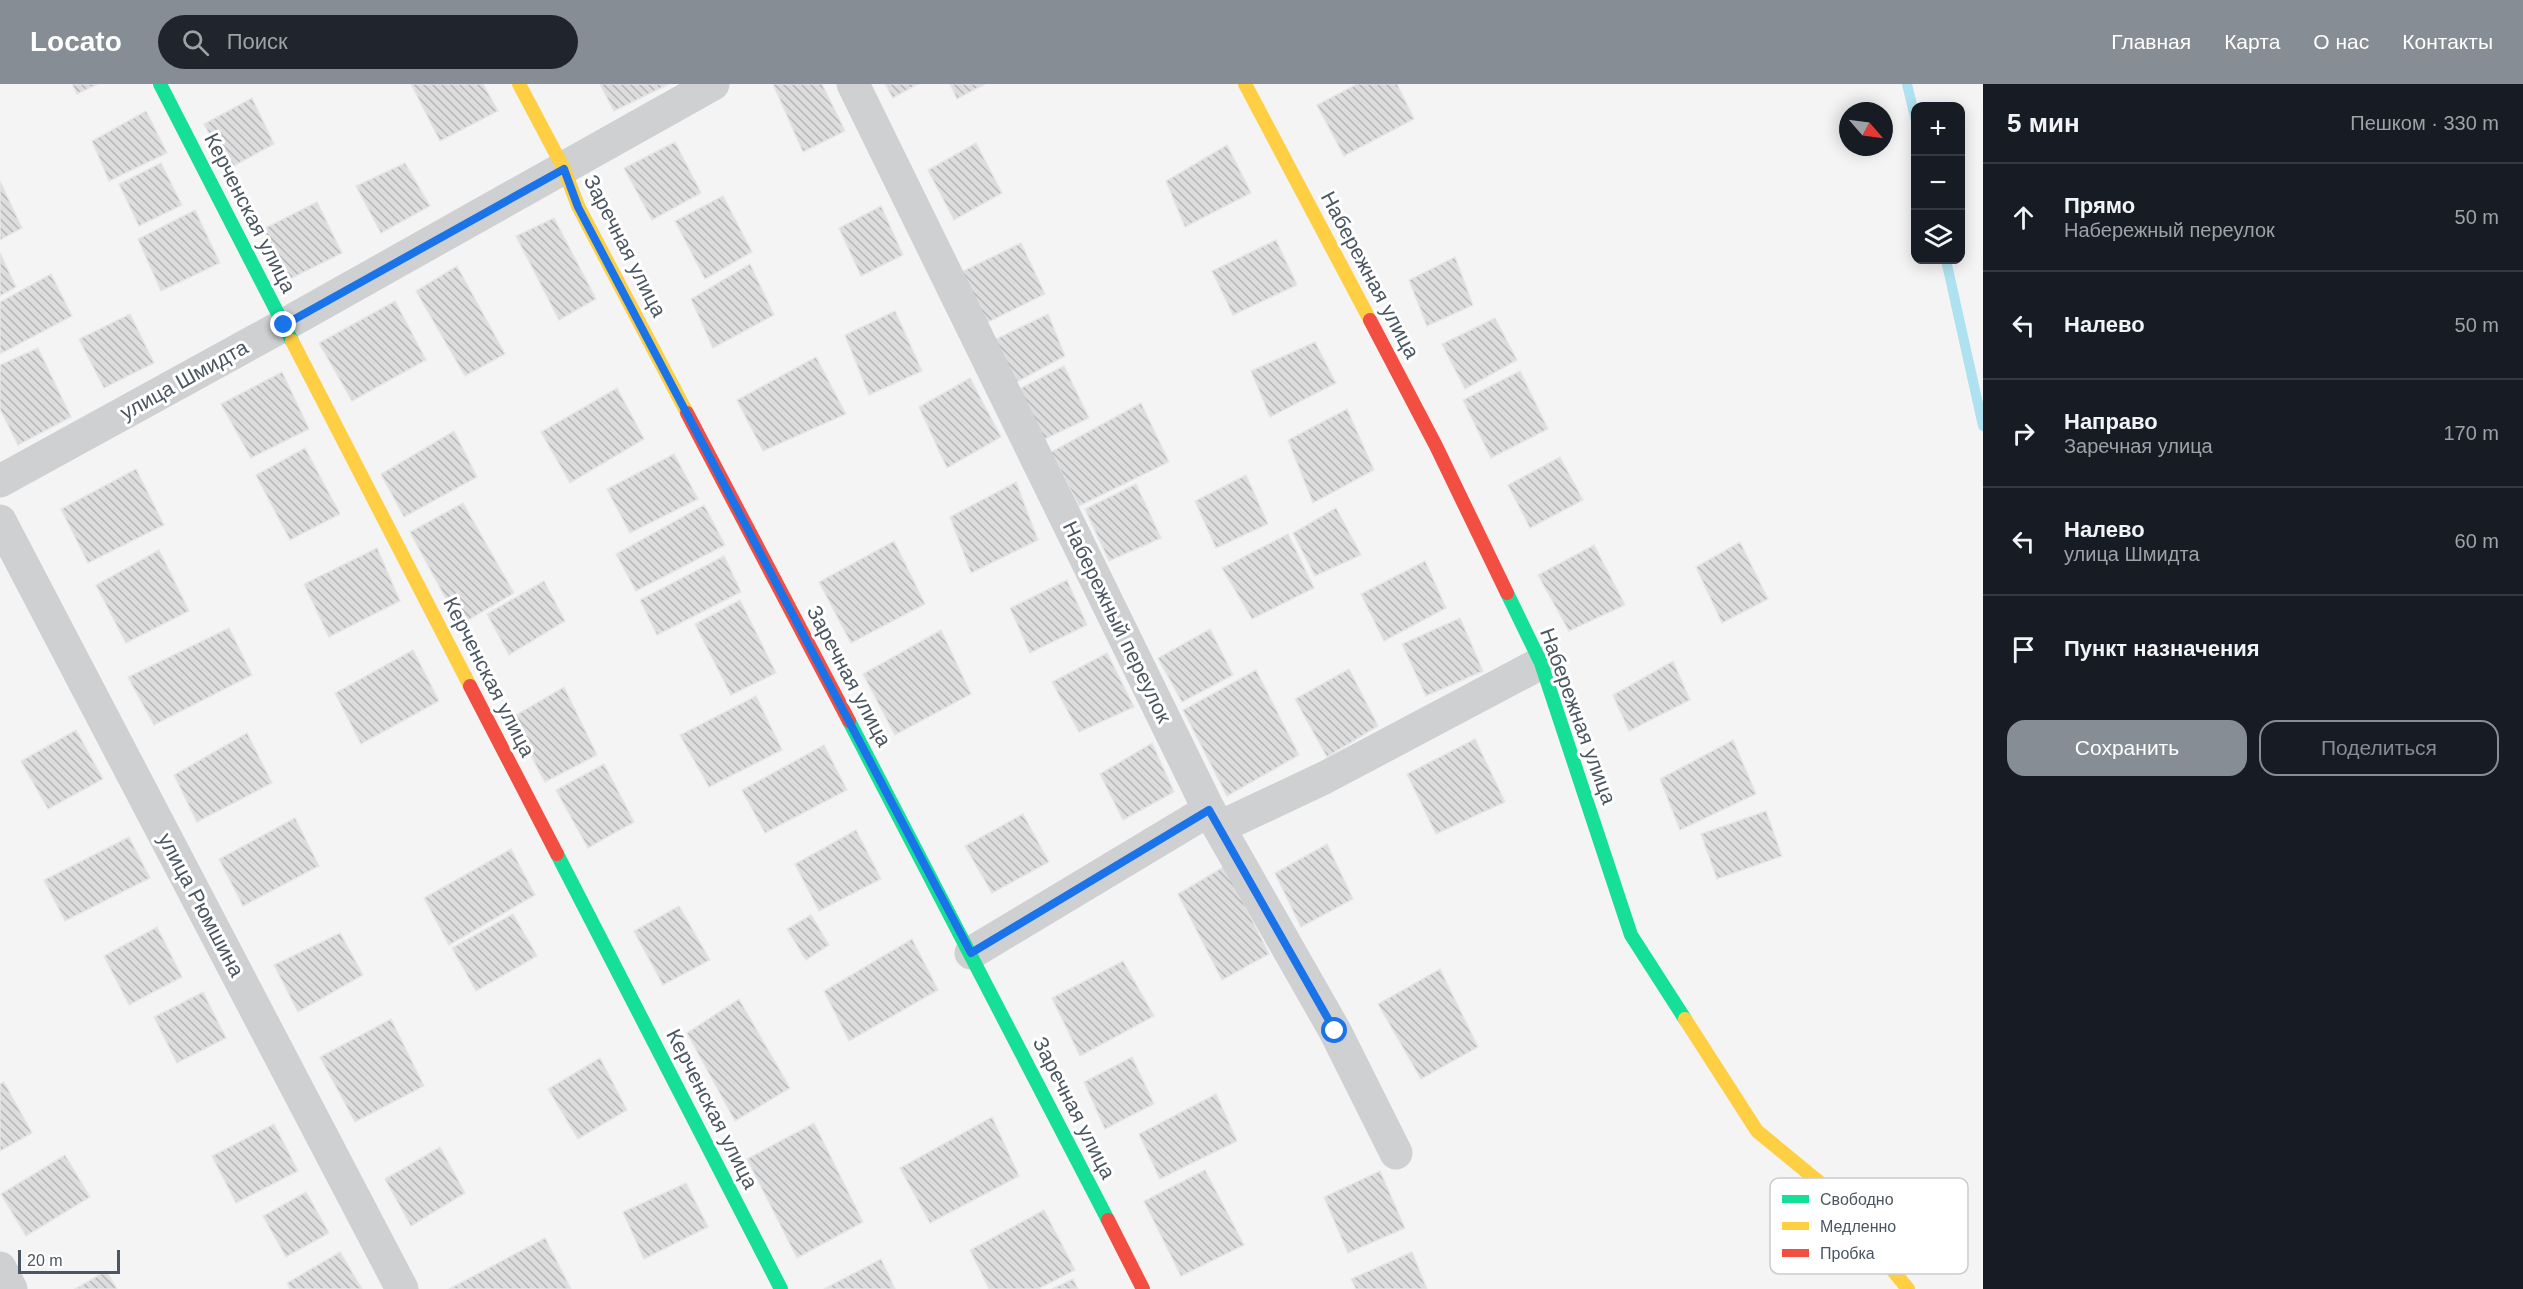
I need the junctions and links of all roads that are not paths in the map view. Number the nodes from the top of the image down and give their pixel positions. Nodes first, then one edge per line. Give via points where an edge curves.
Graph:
1 (160, 84) edge
2 (519, 84) edge
3 (713, 84) edge
4 (853, 84) edge
5 (1245, 84) edge
6 (564, 169) junction
7 (284, 325) junction
8 (0, 481) edge
9 (0, 521) edge
10 (1541, 663) junction
11 (1215, 819) junction
12 (971, 953) junction
13 (1396, 1153) dead end
14 (1814, 1178) edge
15 (0, 1268) edge
16 (1896, 1274) edge
17 (11, 1289) edge
18 (402, 1289) edge
19 (781, 1289) edge
20 (1143, 1289) edge
21 (1908, 1289) edge

1 - 7 street, Керченская улица
2 - 6 street, Заречная улица
3 - 6 street, улица Шмидта
4 - 11 street, Набережный переулок
5 - 10 street, Набережная улица via 1436,446
6 - 7 street, улица Шмидта
6 - 12 street, Заречная улица via 578,207
7 - 8 street, улица Шмидта
7 - 19 street, Керченская улица
9 - 18 street, улица Рюмшина
10 - 11 street via 1324,778
10 - 14 street, Набережная улица via 1631,935 1757,1131
11 - 12 street
11 - 13 street, Набережный переулок via 1335,1031
12 - 20 street, Заречная улица
15 - 17 street
16 - 21 street, Набережная улица

